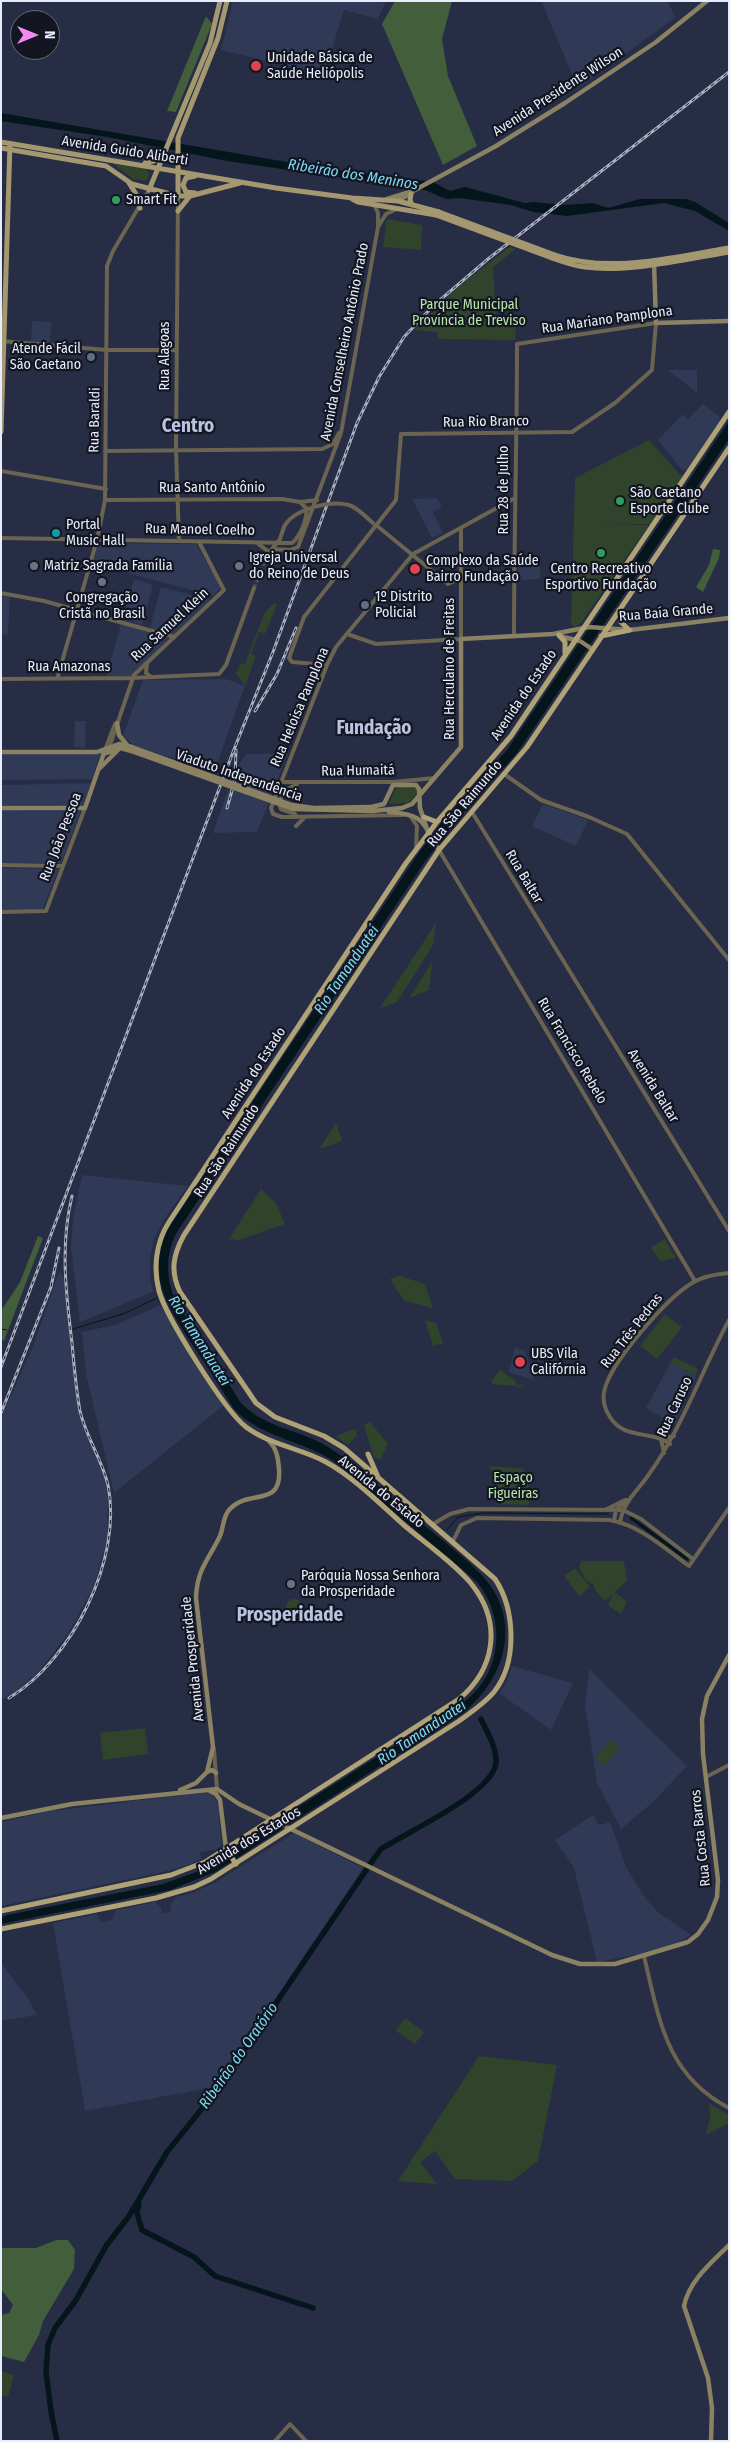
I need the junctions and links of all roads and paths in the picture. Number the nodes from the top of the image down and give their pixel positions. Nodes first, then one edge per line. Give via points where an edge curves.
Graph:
1 (220, 1) edge
2 (227, 1) edge
3 (707, 1) edge
4 (217, 19) junction
5 (214, 49) junction
6 (1, 142) edge
7 (10, 147) junction
8 (1, 148) edge
9 (166, 151) junction
10 (139, 164) junction
11 (159, 168) junction
12 (178, 171) junction
13 (203, 176) junction
14 (129, 183) junction
15 (245, 183) junction
16 (178, 186) junction
17 (149, 190) junction
18 (413, 192) junction
19 (164, 193) junction
20 (201, 193) junction
21 (401, 195) junction
22 (178, 196) junction
23 (190, 196) junction
24 (352, 198) junction
25 (386, 200) junction
26 (398, 201) junction
27 (377, 205) junction
28 (412, 205) junction
29 (140, 208) junction
30 (397, 209) junction
31 (407, 210) junction
32 (178, 211) junction
33 (438, 214) junction
34 (378, 227) junction
35 (729, 250) edge
36 (654, 262) junction
37 (729, 321) edge
38 (656, 323) junction
39 (3, 341) edge
40 (518, 344) joint
41 (107, 350) junction
42 (177, 350) junction
43 (2, 368) edge
44 (729, 412) edge
45 (343, 422) junction
46 (1, 432) edge
47 (516, 433) junction
48 (729, 448) edge
49 (176, 449) junction
50 (322, 449) junction
51 (106, 450) junction
52 (333, 456) junction
53 (1, 470) edge
54 (106, 489) junction
55 (178, 498) junction
56 (105, 500) junction
57 (317, 500) junction
58 (515, 500) junction
59 (300, 502) junction
60 (375, 525) junction
61 (461, 528) junction
62 (282, 534) junction
63 (1, 538) edge
64 (97, 540) junction
65 (179, 541) junction
66 (199, 542) junction
67 (255, 542) junction
68 (286, 542) junction
69 (271, 543) junction
70 (277, 543) junction
71 (269, 552) junction
72 (413, 554) junction
73 (461, 578) junction
74 (254, 588) tunnel mouth
75 (1, 593) edge
76 (77, 610) junction
77 (619, 610) junction
78 (729, 618) edge
79 (586, 627) junction
80 (604, 629) junction
81 (630, 630) junction
82 (347, 634) junction
83 (556, 635) junction
84 (514, 636) junction
85 (174, 637) junction
86 (600, 637) junction
87 (461, 639) junction
88 (577, 640) junction
89 (590, 648) junction
90 (565, 653) junction
91 (147, 663) junction
92 (327, 665) junction
93 (151, 676) junction
94 (132, 678) junction
95 (1, 679) edge
96 (58, 679) junction
97 (117, 723) junction
98 (130, 748) junction
99 (119, 749) junction
100 (106, 751) junction
101 (1, 752) edge
102 (97, 771) junction
103 (504, 774) junction
104 (435, 778) junction
105 (281, 782) junction
106 (302, 783) junction
107 (420, 795) junction
108 (1, 808) edge
109 (84, 808) junction
110 (374, 810) junction
111 (472, 812) junction
112 (404, 815) junction
113 (297, 817) junction
114 (305, 817) junction
115 (424, 817) junction
116 (437, 822) junction
117 (296, 826) dead end
118 (430, 834) junction
119 (438, 848) junction
120 (416, 849) junction
121 (1, 864) edge
122 (62, 866) junction
123 (1, 912) edge
124 (558, 954) joint
125 (729, 960) edge
126 (729, 1231) edge
127 (729, 1272) edge
128 (695, 1281) junction
129 (729, 1320) edge
130 (674, 1436) junction
131 (267, 1439) junction
132 (661, 1439) junction
133 (670, 1444) junction
134 (287, 1446) junction
135 (664, 1453) junction
136 (368, 1454) dead end
137 (278, 1456) junction
138 (378, 1478) junction
139 (629, 1499) junction
140 (729, 1508) edge
141 (606, 1510) junction
142 (616, 1511) junction
143 (623, 1511) junction
144 (632, 1513) junction
145 (614, 1520) junction
146 (620, 1521) junction
147 (433, 1524) junction
148 (452, 1541) junction
149 (693, 1559) junction
150 (729, 1655) edge
151 (459, 1699) joint
152 (214, 1747) junction
153 (729, 1765) edge
154 (207, 1772) junction
155 (216, 1773) junction
156 (706, 1777) junction
157 (196, 1783) junction
158 (225, 1788) dead end
159 (217, 1789) junction
160 (198, 1790) junction
161 (204, 1790) junction
162 (166, 1793) junction
163 (224, 1795) junction
164 (239, 1804) junction
165 (220, 1805) junction
166 (1, 1818) edge
167 (275, 1820) junction
168 (289, 1828) junction
169 (227, 1850) junction
170 (235, 1862) junction
171 (1, 1911) edge
172 (1, 1929) edge
173 (644, 1956) junction
174 (729, 2108) edge
175 (729, 2245) edge
176 (275, 2441) edge
177 (306, 2441) edge
178 (711, 2441) edge

1 - 4 main road
2 - 5 main road
3 - 18 main road, Avenida Presidente Wilson via 656,42 565,104
4 - 5 main road via 220,20
4 - 9 main road, Rua Baraldi
5 - 12 main road, Rua Alagoas via 178,142
6 - 7 main road, Avenida Guido Aliberti
7 - 8 main road, Avenida Guido Aliberti
7 - 10 main road, Avenida Guido Aliberti
7 - 14 main road, Avenida Guido Aliberti via 106,166
7 - 39 main road
9 - 10 main road via 154,161
9 - 11 main road, Rua Baraldi
10 - 11 main road, Avenida Guido Aliberti
11 - 12 main road, Avenida Guido Aliberti
11 - 17 main road, Rua Baraldi
12 - 13 main road, Avenida Guido Aliberti
12 - 16 main road, Rua Alagoas
13 - 15 main road, Avenida Guido Aliberti
13 - 20 main road via 188,177 182,185 186,192
14 - 17 main road, Avenida Guido Aliberti
14 - 29 main road
15 - 20 main road, Avenida Guido Aliberti
15 - 24 main road, Avenida Guido Aliberti
16 - 19 main road via 172,192
16 - 22 main road, Rua Alagoas
17 - 19 main road, Avenida Guido Aliberti
17 - 29 street, Rua Baraldi
18 - 21 main road, Avenida Guido Aliberti
18 - 26 main road
18 - 28 main road
19 - 22 main road, Avenida Guido Aliberti
20 - 23 main road, Avenida Guido Aliberti
21 - 25 main road, Avenida Guido Aliberti
21 - 26 main road
22 - 23 main road, Avenida Guido Aliberti
22 - 32 street, Rua Alagoas
23 - 32 main road
24 - 25 main road, Avenida Guido Aliberti
24 - 27 main road, Avenida Guido Aliberti
25 - 26 main road
26 - 27 main road
26 - 28 main road
26 - 31 main road
27 - 30 main road, Avenida Guido Aliberti
27 - 34 street, Avenida Conselheiro Antônio Prado
28 - 33 main road
29 - 41 street, Rua Baraldi via 108,261
30 - 31 main road, Avenida Guido Aliberti
30 - 34 street, Avenida Conselheiro Antônio Prado via 386,214
31 - 33 main road, Avenida Guido Aliberti
32 - 42 street, Rua Alagoas
33 - 36 main road, bridge via 553,257 592,268
34 - 45 street, Avenida Conselheiro Antônio Prado
35 - 36 main road
36 - 38 main road
37 - 38 main road, Rua Mariano Pamplona
38 - 40 street, Rua Mariano Pamplona
38 - 47 street, Rua Rio Branco via 652,370 616,404 572,432
39 - 41 street
39 - 43 main road
40 - 47 street, Rua 28 de Julho
41 - 42 street
41 - 51 street, Rua Baraldi
42 - 49 street, Rua Alagoas
43 - 46 main road
44 - 79 highway, Avenida do Estado
45 - 50 street via 335,442
45 - 52 street, Avenida Conselheiro Antônio Prado
47 - 58 street, Rua 28 de Julho
47 - 60 street, Rua Rio Branco via 401,434 397,497
48 - 77 highway, Rua São Raimundo
49 - 50 street
49 - 51 street
49 - 55 street, Rua Alagoas
50 - 52 street
51 - 54 street, Rua Baraldi
52 - 57 street, Avenida Conselheiro Antônio Prado
53 - 54 street
54 - 56 street, Rua Baraldi
55 - 56 street, Rua Santo Antônio
55 - 59 street, Rua Santo Antônio
55 - 65 street, Rua Alagoas
56 - 64 street, Rua Baraldi
57 - 59 street, Rua Santo Antônio
57 - 71 street, Avenida Conselheiro Antônio Prado via 298,547
58 - 61 street, Rua Heloisa Pamplona
58 - 84 street, Rua 28 de Julho
59 - 68 street via 306,508 306,516 295,541
60 - 62 street, bridge via 352,507 338,504 299,511 284,526
60 - 72 street
60 - 92 street via 304,617 289,660
61 - 72 street, Rua Heloisa Pamplona
61 - 73 street, Rua Herculano de Freitas
62 - 68 street
62 - 69 street
62 - 70 street
63 - 64 street, Rua Manoel Coelho
64 - 65 street, Rua Manoel Coelho
64 - 76 street, Rua Baraldi
65 - 66 street, Rua Manoel Coelho
66 - 67 street, Rua Manoel Coelho
66 - 85 street, Rua Samuel Klein via 224,590
67 - 69 street, Rua Manoel Coelho
67 - 71 street
68 - 70 street, Rua Manoel Coelho
69 - 70 street, Rua Manoel Coelho
70 - 71 street
72 - 73 street via 448,584
72 - 82 street, Rua Heloisa Pamplona
73 - 87 street, Rua Herculano de Freitas
74 - 93 street, Rua Amazonas via 220,674
75 - 76 street
76 - 85 street
76 - 96 street, Rua Baraldi
77 - 80 highway, Rua São Raimundo
77 - 81 highway via 621,622
78 - 81 main road, Rua Baía Grande
79 - 80 main road, Rua Baía Grande
79 - 83 main road
79 - 88 highway, Avenida do Estado
80 - 81 main road, Rua Baía Grande
80 - 86 highway, Rua São Raimundo
81 - 86 highway
82 - 87 street via 376,644
82 - 92 street, Rua Heloisa Pamplona
83 - 84 main road
83 - 88 main road
83 - 90 highway via 565,642
84 - 87 main road
85 - 91 street, Rua Samuel Klein
86 - 89 highway, Rua São Raimundo
87 - 104 main road, Rua Herculano de Freitas via 461,745
88 - 89 main road
88 - 90 highway, Avenida do Estado
89 - 103 highway, Rua São Raimundo via 536,733
90 - 116 highway, Avenida do Estado via 511,736
91 - 93 street via 146,673
91 - 94 street, Rua Samuel Klein
92 - 105 street, Rua Heloisa Pamplona
93 - 94 street, Rua Amazonas
94 - 96 street, Rua Amazonas
94 - 97 street
95 - 96 street, Rua Amazonas
97 - 98 main road via 119,735
97 - 100 street
97 - 100 street
98 - 99 main road, Viaduto Independência
98 - 100 main road via 119,744
98 - 110 main road, Viaduto Independência, bridge via 293,809
99 - 100 main road
99 - 102 main road
100 - 101 main road
100 - 102 main road
102 - 109 main road, Rua João Pessoa
103 - 111 highway, Rua São Raimundo
103 - 125 street via 541,800 627,834
104 - 106 street, Rua Humaitá
104 - 107 main road, Rua Herculano de Freitas
105 - 106 street, Rua Humaitá
105 - 113 street, Rua Heloisa Pamplona via 271,808 277,816
106 - 113 street via 283,792 279,804 281,809
107 - 110 main road, Rua Herculano de Freitas via 406,807
107 - 110 main road, Rua Humaitá via 416,785 392,785 384,804
107 - 115 main road
108 - 109 main road
109 - 122 street, Rua João Pessoa
110 - 112 main road
110 - 118 main road, Viaduto Independência via 414,814
111 - 119 highway, Rua São Raimundo
111 - 124 street, Rua Baltar
112 - 114 street
112 - 120 street via 411,817 417,826
113 - 114 street
114 - 117 street
115 - 116 highway
115 - 118 main road
116 - 118 highway, Avenida do Estado
118 - 119 main road, Rua Francisco Rebelo
118 - 120 highway, Avenida do Estado
119 - 128 street, Rua Francisco Rebelo
119 - 138 highway, Rua São Raimundo via 184,1236 173,1261 180,1292 256,1403 275,1416 335,1442
120 - 131 highway, Avenida do Estado via 169,1222 158,1249 158,1285 168,1312 230,1411 246,1427
121 - 122 street
122 - 123 street, Rua João Pessoa via 46,911
124 - 126 street, Avenida Baltar
127 - 128 street, Rua Três Pedras
128 - 132 street, Rua Três Pedras via 660,1310 610,1377 604,1394 605,1408 613,1422 630,1434
129 - 130 street, Rua Caruso
130 - 132 street
130 - 133 street, Rua Caruso
131 - 134 highway, Avenida do Estado
131 - 137 main road
132 - 133 street
132 - 135 street
133 - 135 street, Rua Caruso
134 - 137 main road
134 - 151 highway, Avenida do Estado via 337,1469 473,1586 490,1616 491,1647 478,1679
135 - 139 street, Rua Caruso
136 - 138 highway
137 - 152 main road, Avenida Prosperidade via 280,1480 277,1488 270,1494 235,1504 228,1511 219,1538 198,1575 196,1598
138 - 147 highway, Rua São Raimundo
139 - 141 street
139 - 142 street, Rua Caruso
139 - 143 street, Rua Caruso
139 - 144 street
140 - 149 street
141 - 142 street
141 - 147 street via 469,1509 450,1514
142 - 143 street
142 - 145 street
143 - 144 street
143 - 146 street, Rua Caruso
144 - 149 street
145 - 146 street
145 - 148 street via 477,1518 461,1524
146 - 149 street via 649,1536 689,1566
147 - 148 highway, Rua São Raimundo
148 - 168 highway, Avenida dos Estados via 495,1579 507,1605 510,1639 506,1668 494,1692 480,1706
150 - 156 main road, Rua Costa Barros via 704,1706 702,1731
151 - 167 highway, Avenida dos Estados
152 - 154 main road, Avenida Prosperidade
152 - 155 street, Avenida Prosperidade
153 - 156 street
154 - 155 main road via 212,1770
154 - 157 main road, Avenida Prosperidade
155 - 159 street, Avenida Prosperidade
156 - 173 main road, Rua Costa Barros via 718,1880 715,1905 698,1934 688,1942
157 - 160 main road
157 - 162 main road, Avenida Prosperidade
158 - 163 main road
159 - 161 main road, Avenida Prosperidade
159 - 163 main road, Rua Costa Barros
160 - 161 main road, Avenida Prosperidade
160 - 162 main road, Avenida Prosperidade
161 - 165 main road via 216,1794
162 - 166 main road, Avenida Prosperidade via 72,1804
163 - 164 main road, Rua Costa Barros
164 - 165 main road via 226,1801
164 - 167 main road, Rua Costa Barros
165 - 169 main road
167 - 168 main road, Rua Costa Barros
167 - 169 highway, Avenida dos Estados
168 - 170 highway, Avenida dos Estados
168 - 173 main road, Rua Costa Barros via 569,1962 602,1965
169 - 170 highway
169 - 171 highway, Avenida dos Estados via 171,1875
170 - 172 highway, Avenida dos Estados via 194,1887 164,1896
173 - 174 street via 662,2030 672,2054 701,2090
175 - 178 main road via 697,2278 684,2306 708,2378 712,2408
176 - 177 street via 290,2424

